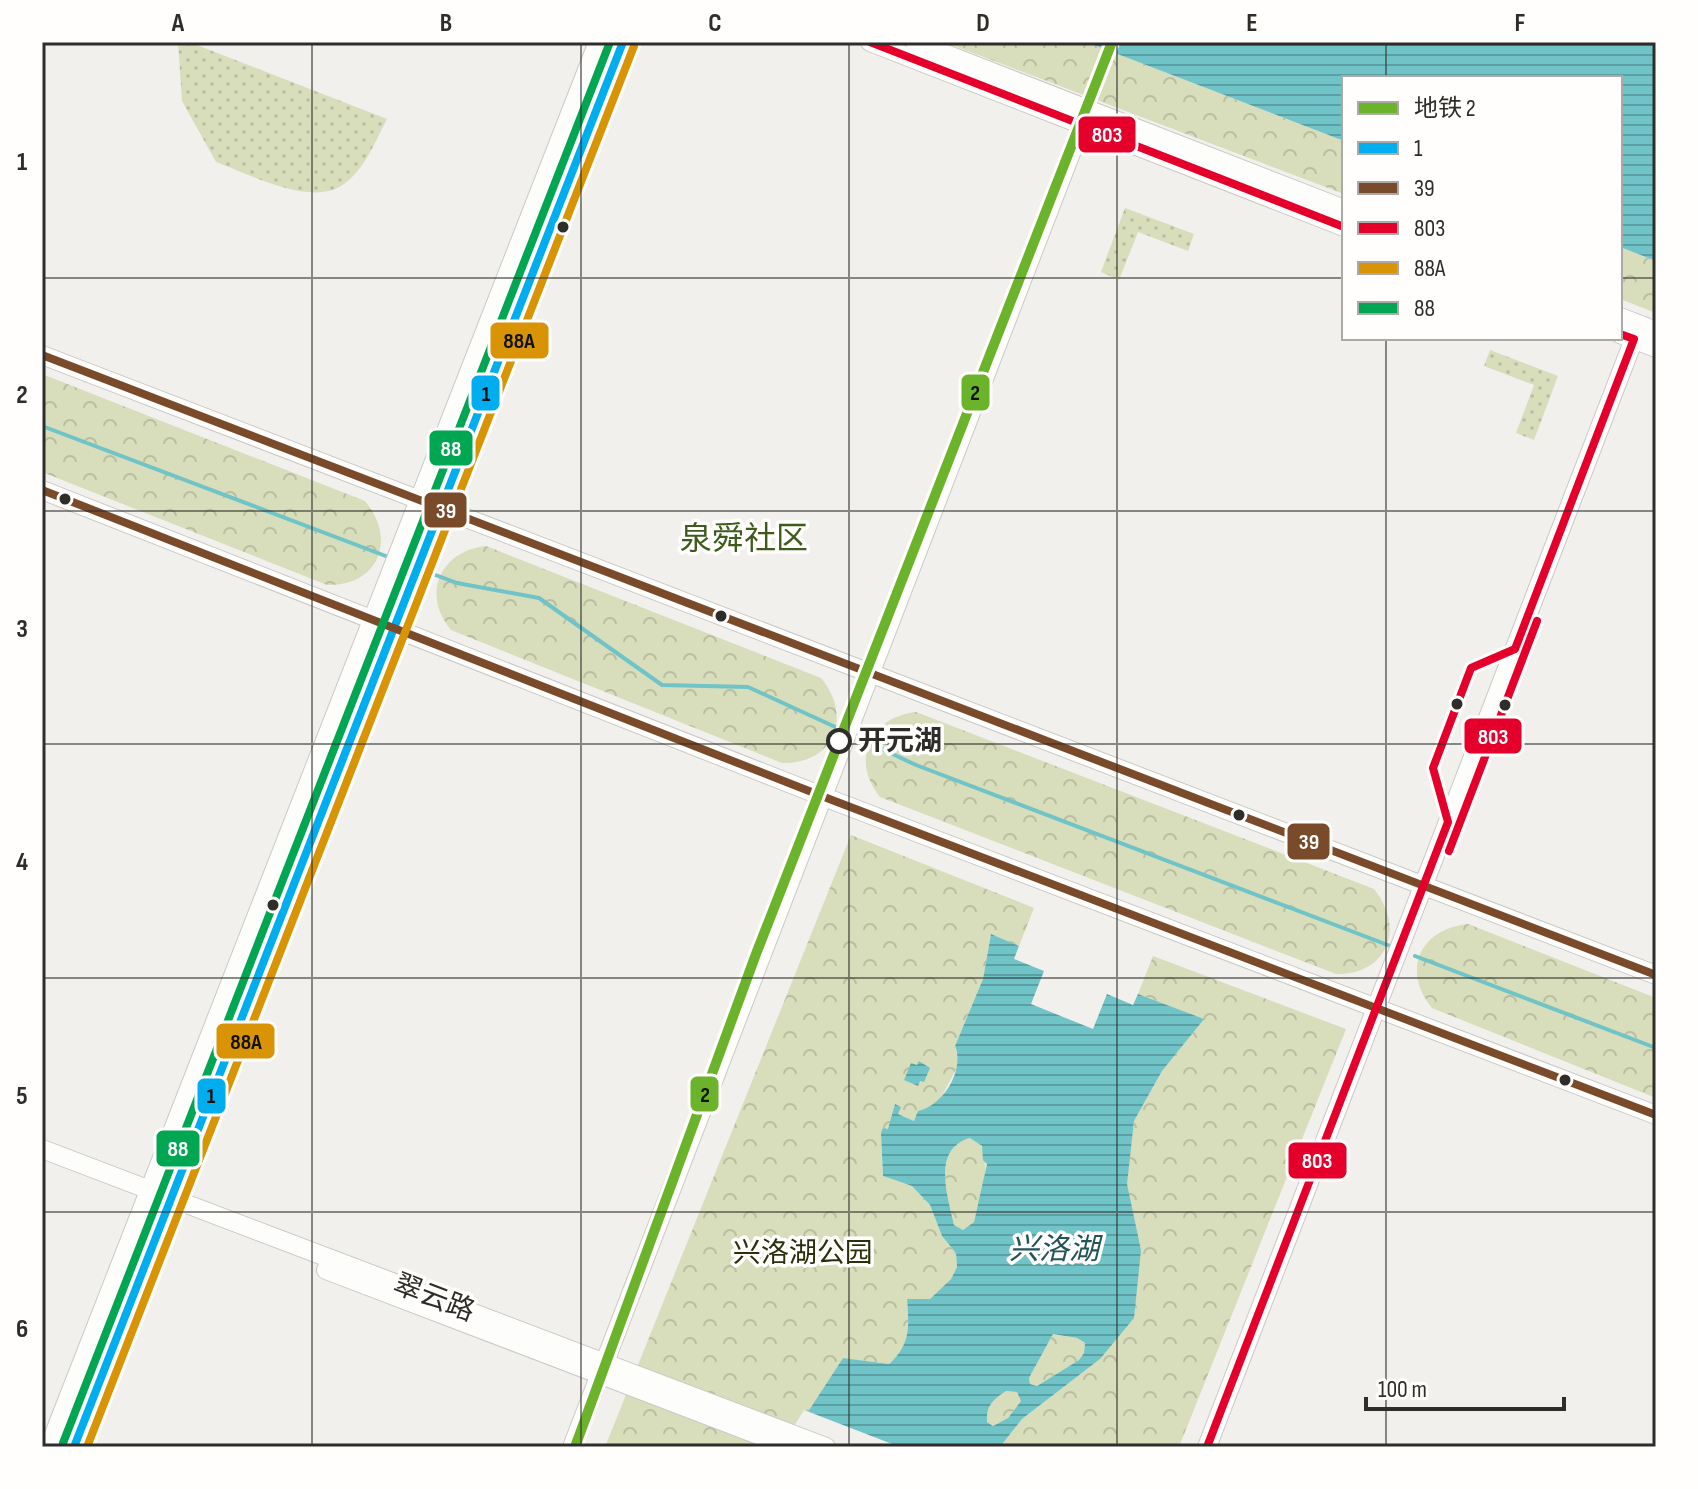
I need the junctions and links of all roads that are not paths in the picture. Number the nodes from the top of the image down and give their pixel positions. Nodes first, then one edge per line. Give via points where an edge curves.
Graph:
1 (598, 42) edge
2 (623, 42) edge
3 (870, 42) edge
4 (915, 42) edge
5 (1090, 119) junction
6 (1342, 208) edge
7 (1342, 226) edge
8 (1622, 319) edge
9 (1642, 337) edge
10 (42, 355) edge
11 (42, 490) edge
12 (418, 499) junction
13 (440, 508) junction
14 (371, 618) junction
15 (393, 627) junction
16 (875, 678) junction
17 (827, 798) junction
18 (1429, 888) junction
19 (1656, 975) edge
20 (1382, 1009) junction
21 (1656, 1115) edge
22 (42, 1149) edge
23 (42, 1160) edge
24 (147, 1195) junction
25 (168, 1203) junction
26 (608, 1372) junction
27 (773, 1434) junction
28 (49, 1447) edge
29 (74, 1447) edge
30 (572, 1447) edge
31 (584, 1447) edge
32 (790, 1447) edge
33 (826, 1447) edge
34 (1207, 1447) edge
35 (1219, 1447) edge

1 - 12 main road
2 - 13 main road
3 - 5 main road
4 - 5 main road
5 - 6 main road
5 - 7 main road
5 - 16 main road
8 - 9 main road
9 - 18 main road
10 - 12 main road
11 - 14 main road
12 - 13 main road
12 - 14 main road
13 - 15 main road
13 - 16 main road
14 - 15 main road
14 - 24 main road
15 - 17 main road
15 - 25 main road
16 - 17 main road
16 - 18 main road
17 - 20 main road
17 - 26 main road
18 - 19 main road
18 - 20 main road
20 - 21 main road
20 - 34 main road
20 - 35 main road
22 - 24 main road, 翠云路
23 - 24 main road, 翠云路
24 - 25 main road, 翠云路
24 - 28 main road
25 - 26 main road, 翠云路
25 - 29 main road
26 - 27 main road, 翠云路
26 - 30 main road
26 - 31 main road
27 - 32 main road, 翠云路
27 - 33 main road, 翠云路

